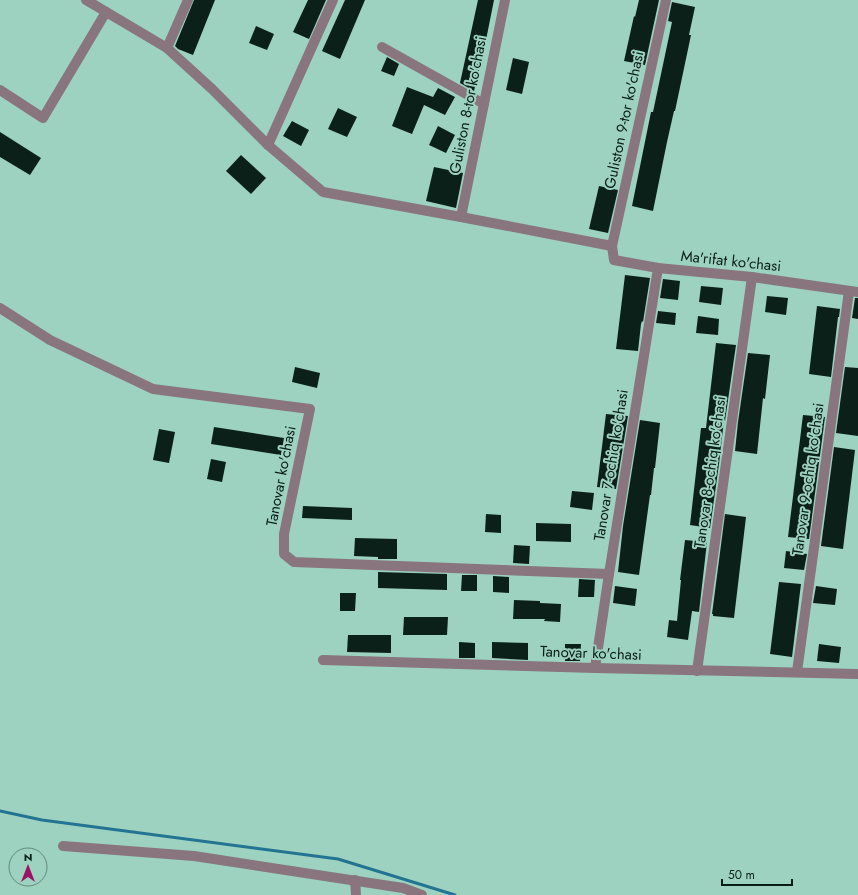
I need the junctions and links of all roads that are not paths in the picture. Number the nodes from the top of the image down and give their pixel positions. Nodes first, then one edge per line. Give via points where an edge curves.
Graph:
1 (86, 0) edge
2 (188, 0) edge
3 (333, 0) edge
4 (505, 0) edge
5 (666, 0) edge
6 (106, 12) junction
7 (382, 47) dead end
8 (167, 48) junction
9 (0, 90) edge
10 (484, 104) junction
11 (268, 145) junction
12 (461, 217) junction
13 (612, 246) junction
14 (658, 268) junction
15 (752, 277) junction
16 (854, 291) edge
17 (0, 308) edge
18 (609, 574) junction
19 (323, 660) dead end
20 (595, 668) junction
21 (697, 671) junction
22 (797, 672) junction
23 (858, 674) edge
24 (64, 846) dead end
25 (355, 880) junction
26 (356, 895) edge
27 (422, 895) edge

1 - 6 street
2 - 8 street
3 - 11 street
4 - 10 street, Guliston 8-tor ko'chasi
5 - 13 street, Guliston 9-tor ko'chasi
6 - 8 street
6 - 9 street via 43,118
7 - 10 street
8 - 11 street
10 - 12 street, Guliston 8-tor ko'chasi
11 - 12 street via 324,192
12 - 13 street
13 - 14 street, Ma'rifat ko'chasi via 614,260
14 - 15 street, Ma'rifat ko'chasi
14 - 18 street, Tanovar 7-ochiq ko'chasi
15 - 16 street, Ma'rifat ko'chasi
15 - 21 street, Tanovar 8-ochiq ko'chasi
16 - 22 street, Tanovar 9-ochiq ko'chasi
17 - 18 street, Tanovar ko'chasi via 50,340 153,389 310,409 284,534 284,554 294,562
18 - 20 street, Tanovar 7-ochiq ko'chasi
19 - 20 street, Tanovar ko'chasi
20 - 21 street, Tanovar ko'chasi
21 - 22 street, Tanovar ko'chasi
22 - 23 street, Tanovar ko'chasi
24 - 25 street via 194,856
25 - 26 street
25 - 27 street via 403,888

